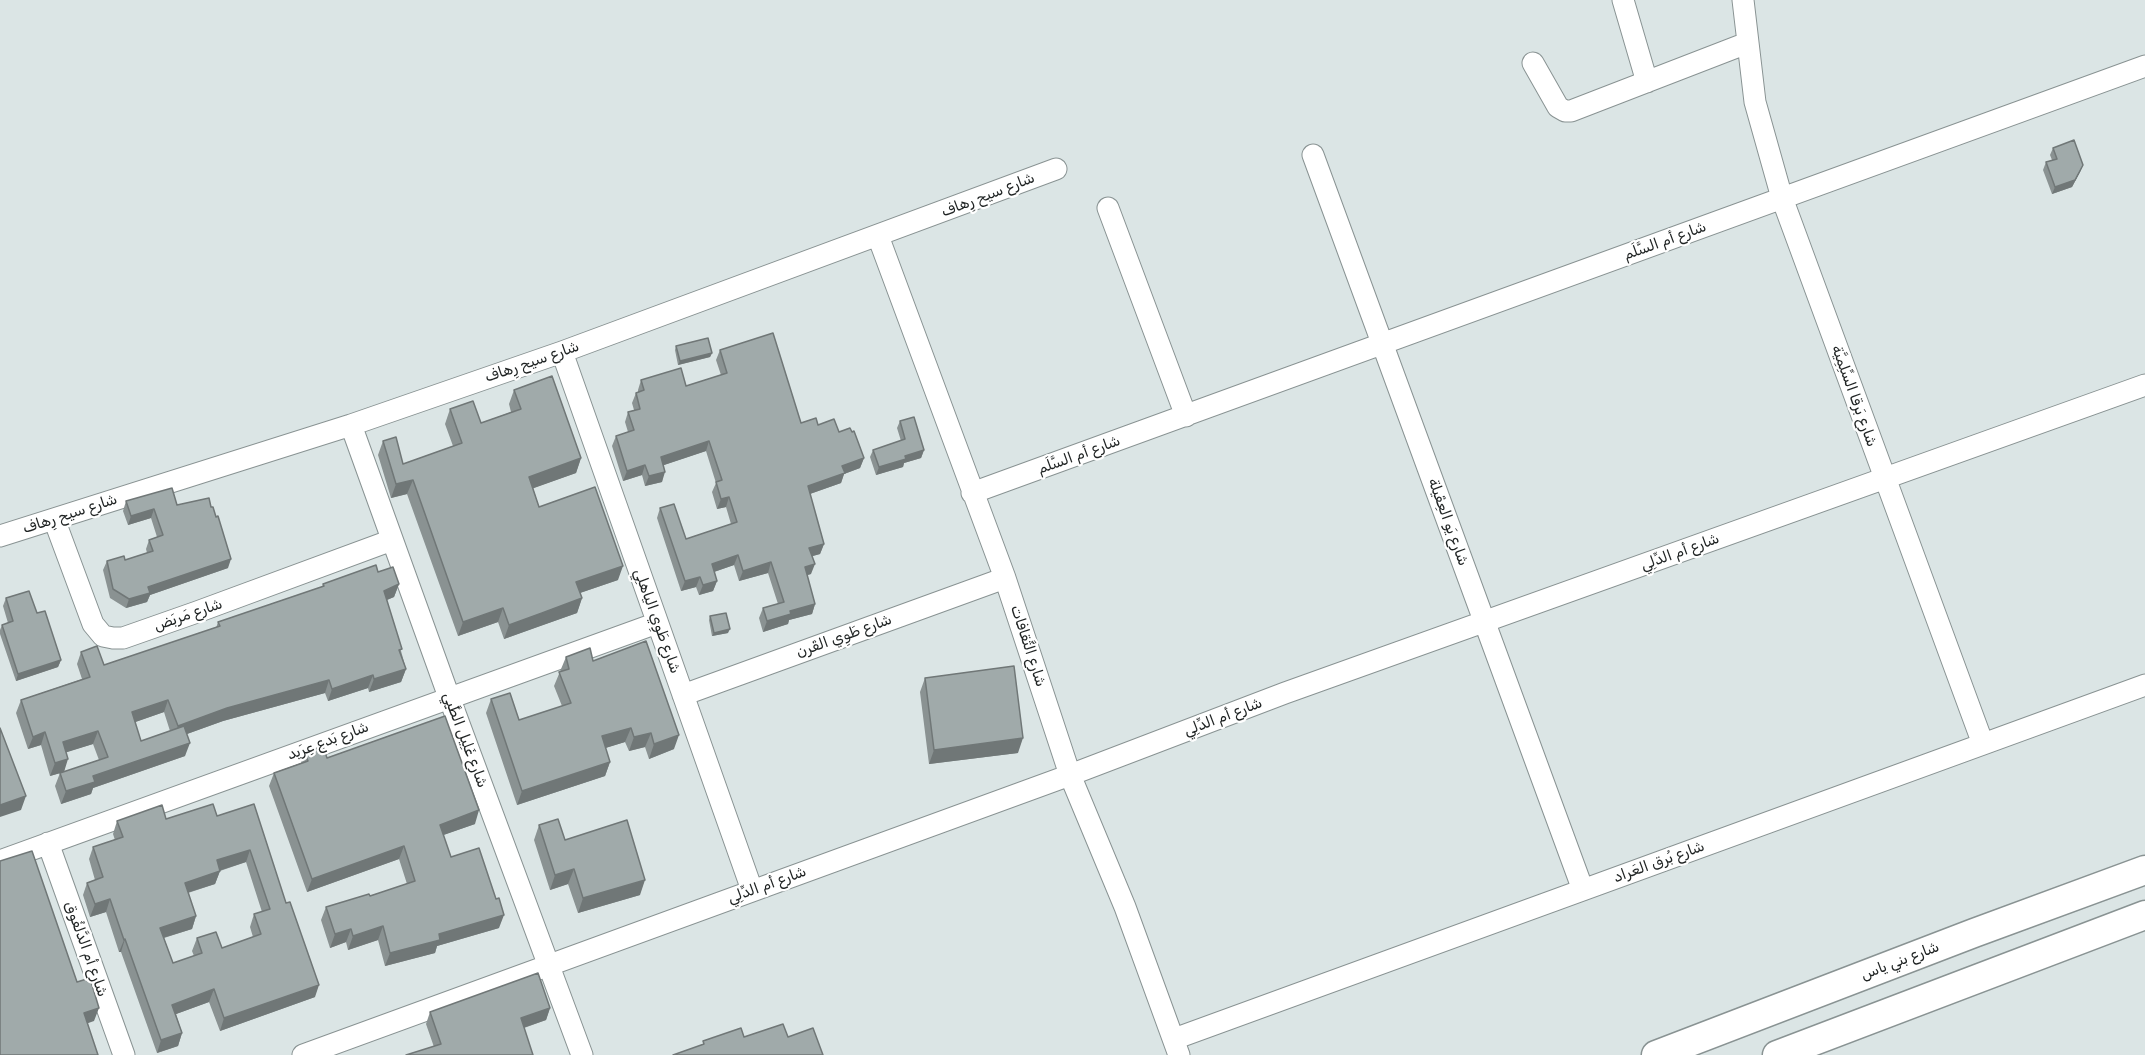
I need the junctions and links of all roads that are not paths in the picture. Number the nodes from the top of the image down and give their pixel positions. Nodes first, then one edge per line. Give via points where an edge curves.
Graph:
1 (1623, 0) edge
2 (1743, 0) edge
3 (1747, 43) junction
4 (1533, 63) dead end
5 (2145, 66) edge
6 (1647, 82) junction
7 (1313, 155) dead end
8 (1056, 169) dead end
9 (1782, 198) junction
10 (1108, 208) dead end
11 (878, 236) junction
12 (1382, 344) junction
13 (562, 352) junction
14 (2145, 385) edge
15 (1186, 416) junction
16 (351, 425) junction
17 (1884, 478) junction
18 (972, 493) junction
19 (54, 519) junction
20 (0, 536) edge
21 (392, 540) junction
22 (1005, 578) junction
23 (657, 622) junction
24 (1484, 622) junction
25 (2145, 685) edge
26 (683, 695) junction
27 (449, 697) junction
28 (1983, 744) junction
29 (1070, 776) junction
30 (48, 843) junction
31 (0, 861) edge
32 (2145, 870) edge
33 (752, 890) junction
34 (1583, 890) junction
35 (2145, 915) edge
36 (548, 965) junction
37 (1176, 1047) edge
38 (124, 1055) edge
39 (303, 1055) edge
40 (582, 1055) edge
41 (1656, 1055) edge
42 (1778, 1055) edge

1 - 6 street
2 - 3 street, شارع بَرقا السِّلِمِيَّة
3 - 6 street
3 - 9 street, شارع بَرقا السِّلِمِيَّة via 1755,102
4 - 6 street via 1552,99 1565,111
5 - 9 street, شارع أم السَّلَم
7 - 12 street, شارع يَو العِقَيلة
8 - 11 street, شارع سيح رِهاف
9 - 12 street, شارع أم السَّلَم
9 - 17 street, شارع بَرقا السِّلِمِيَّة
10 - 15 street
11 - 13 street, شارع سيح رِهاف
11 - 18 street, شارع الثَّقافات
12 - 15 street, شارع أم السَّلَم
12 - 24 street, شارع يَو العِقَيلة
13 - 16 street, شارع سيح رِهاف
13 - 23 street, شارع طَوِي الياهلِي
14 - 17 street, شارع أم الدِّلِي
15 - 18 street, شارع أم السَّلَم
16 - 19 street, شارع سيح رِهاف
16 - 21 street, شارع غَلِيل الطَّيِي
17 - 24 street, شارع أم الدِّلِي
17 - 28 street, شارع بَرقا السِّلِمِيَّة
18 - 22 street, شارع الثَّقافات
19 - 20 street, شارع سيح رِهاف
19 - 21 street, شارع مَربَض via 93,624 103,636 113,638 123,638
21 - 27 street, شارع غَلِيل الطَّيِي
22 - 26 street, شارع طَوِي القَرن
22 - 29 street, شارع الثَّقافات
23 - 26 street, شارع طَوِي الياهلِي
23 - 27 street, شارع بَدع عِرَيد
24 - 29 street, شارع أم الدِّلِي
24 - 34 street, شارع يَو العِقَيلة
25 - 28 street, شارع بُرق العَراد
26 - 33 street, شارع طَوِي الياهلِي
27 - 30 street, شارع بَدع عِرَيد
27 - 36 street, شارع غَلِيل الطَّيِي
28 - 34 street, شارع بُرق العَراد
29 - 33 street, شارع أم الدِّلِي
29 - 37 street, شارع الثَّقافات via 1125,907
30 - 31 street, شارع بَدع عِرَيد
30 - 38 street, شارع أم الدَّلفُوق
32 - 41 main road, شارع بني ياس
33 - 36 street, شارع أم الدِّلِي
34 - 37 street, شارع بُرق العَراد
35 - 42 main road
36 - 39 street, شارع أم الدِّلِي
36 - 40 street, شارع غَلِيل الطَّيِي

